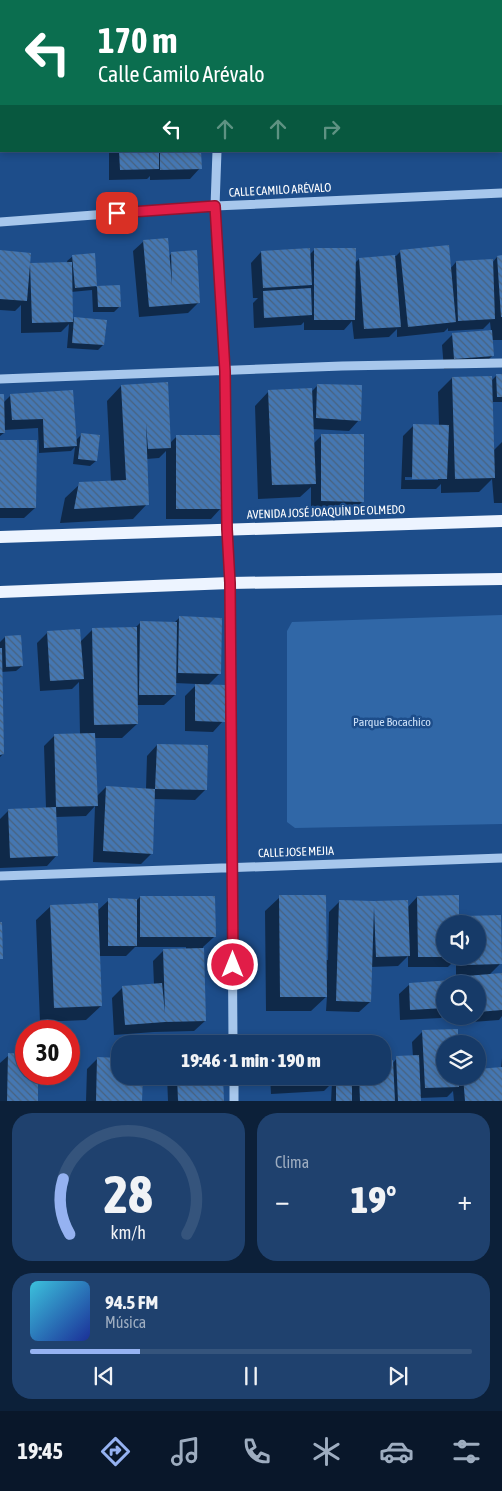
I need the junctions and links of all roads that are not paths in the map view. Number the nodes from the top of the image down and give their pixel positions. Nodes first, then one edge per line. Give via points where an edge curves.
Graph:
1 (217, 152) edge
2 (502, 193) edge
3 (215, 206) junction
4 (0, 222) edge
5 (502, 363) edge
6 (225, 371) junction
7 (0, 379) edge
8 (502, 521) edge
9 (227, 529) junction
10 (0, 536) edge
11 (502, 579) edge
12 (230, 583) junction
13 (0, 592) edge
14 (502, 858) edge
15 (232, 867) junction
16 (0, 876) edge
17 (233, 1035) edge
18 (234, 1085) edge
19 (234, 1101) edge

1 - 3 street
2 - 3 street, CALLE CAMILO ARÉVALO
3 - 4 street, CALLE CAMILO ARÉVALO
3 - 6 street
5 - 6 street
6 - 7 street
6 - 9 street
8 - 9 main road, AVENIDA JOSÉ JOAQUÍN DE OLMEDO
9 - 10 main road, AVENIDA JOSÉ JOAQUÍN DE OLMEDO
9 - 12 street
11 - 12 main road
12 - 13 main road
12 - 15 street
14 - 15 street, CALLE JOSE MEJIA
15 - 16 street, CALLE JOSE MEJIA
15 - 17 street
18 - 19 street

